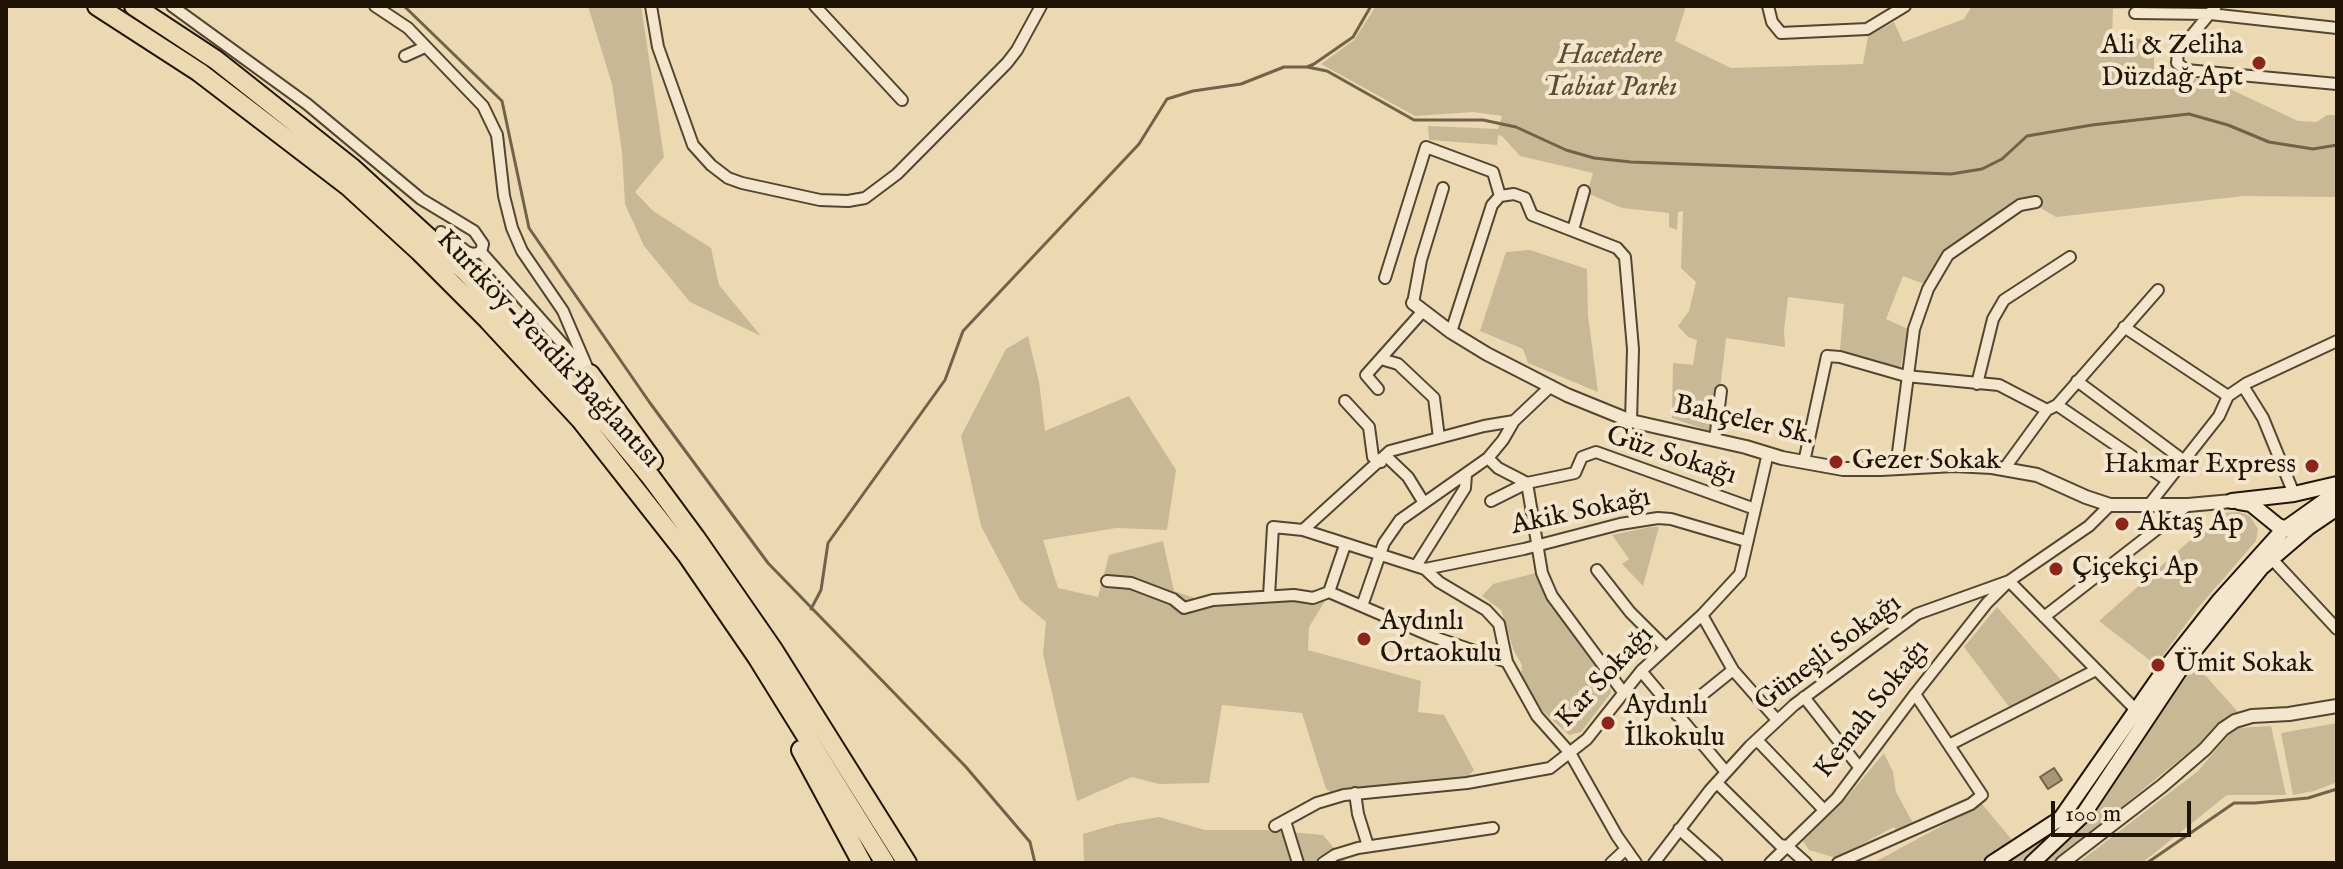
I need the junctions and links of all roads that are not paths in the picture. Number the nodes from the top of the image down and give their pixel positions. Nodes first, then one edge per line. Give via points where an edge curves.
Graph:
1 (97, 6) edge
2 (172, 6) edge
3 (375, 6) edge
4 (651, 6) edge
5 (815, 6) edge
6 (1041, 6) edge
7 (1768, 6) edge
8 (1905, 6) edge
9 (140, 10) edge
10 (2213, 10) edge
11 (2135, 13) dead end
12 (2337, 28) edge
13 (425, 47) junction
14 (405, 56) dead end
15 (2337, 84) edge
16 (902, 100) dead end
17 (1443, 188) dead end
18 (1584, 191) dead end
19 (1500, 196) junction
20 (2036, 202) dead end
21 (1573, 230) junction
22 (441, 232) joint
23 (481, 252) junction
24 (2070, 257) dead end
25 (1385, 278) dead end
26 (2158, 290) dead end
27 (557, 303) junction
28 (1418, 307) junction
29 (538, 314) junction
30 (2124, 327) junction
31 (1451, 332) junction
32 (2337, 341) edge
33 (1381, 359) junction
34 (590, 374) junction
35 (1906, 376) junction
36 (2077, 381) junction
37 (1977, 384) junction
38 (1551, 386) junction
39 (2243, 386) junction
40 (1378, 389) dead end
41 (1721, 391) dead end
42 (2228, 396) junction
43 (1345, 401) dead end
44 (2052, 408) junction
45 (1514, 421) junction
46 (1631, 421) junction
47 (1439, 438) junction
48 (1715, 440) junction
49 (1768, 453) junction
50 (1488, 458) junction
51 (1384, 459) junction
52 (2183, 460) junction
53 (1804, 462) junction
54 (1896, 468) junction
55 (2004, 469) junction
56 (1466, 475) junction
57 (2167, 480) junction
58 (1527, 483) junction
59 (2337, 484) edge
60 (2337, 492) edge
61 (2294, 494) junction
62 (1491, 501) dead end
63 (2232, 501) joint
64 (2260, 502) junction
65 (1424, 503) junction
66 (2110, 505) junction
67 (2188, 505) junction
68 (2148, 506) junction
69 (2337, 508) edge
70 (1755, 509) junction
71 (2295, 527) junction
72 (1303, 530) junction
73 (1746, 541) junction
74 (1345, 545) junction
75 (1537, 546) junction
76 (1379, 556) junction
77 (2255, 558) junction
78 (2271, 558) junction
79 (1420, 567) junction
80 (1597, 570) dead end
81 (724, 579) junction
82 (1107, 581) dead end
83 (2009, 581) junction
84 (1329, 592) junction
85 (1269, 596) junction
86 (1362, 606) junction
87 (1702, 615) junction
88 (2044, 617) junction
89 (2337, 629) edge
90 (1665, 647) junction
91 (757, 657) junction
92 (1507, 662) junction
93 (1733, 670) junction
94 (2096, 670) junction
95 (1641, 671) junction
96 (1623, 692) junction
97 (1915, 694) junction
98 (1804, 697) junction
99 (2337, 706) edge
100 (2136, 710) junction
101 (1677, 715) junction
102 (1777, 720) junction
103 (1757, 740) junction
104 (1949, 745) junction
105 (1570, 753) junction
106 (1859, 767) junction
107 (1726, 772) junction
108 (1717, 783) junction
109 (1355, 793) junction
110 (1824, 810) junction
111 (877, 816) junction
112 (1493, 828) dead end
113 (1679, 829) junction
114 (1368, 846) junction
115 (1787, 846) junction
116 (1626, 849) junction
117 (862, 863) edge
118 (885, 863) edge
119 (907, 863) edge
120 (917, 863) edge
121 (1298, 863) edge
122 (1323, 863) edge
123 (1611, 863) edge
124 (1636, 863) edge
125 (1654, 863) edge
126 (1717, 863) edge
127 (1770, 863) edge
128 (1806, 863) edge
129 (1838, 863) edge
130 (1992, 863) edge
131 (2032, 863) edge
132 (2062, 863) edge

1 - 91 highway, Kurtköy-Pendik Bağlantısı via 271,125 348,186 429,261 580,419 687,555
2 - 23 street via 307,104 409,190 474,231 483,244
3 - 13 street via 399,20
4 - 6 street via 658,47 693,145 711,165 742,183 848,201 865,198 897,174 1012,57
5 - 16 street
7 - 8 street via 1781,33 1867,29
9 - 22 highway via 185,30 235,63
9 - 81 highway, Kurtköy-Pendik Bağlantısı via 216,60 351,167 465,271 587,400
10 - 11 street
10 - 12 street
10 - 15 street via 2178,52 2177,63 2186,70
13 - 14 street
13 - 27 street via 490,119 512,228
17 - 28 street via 1421,260
18 - 21 street
19 - 21 street via 1525,198 1532,215
19 - 25 street via 1493,172 1426,147
19 - 31 street via 1492,205
20 - 35 street via 2020,205 1948,255 1914,329
21 - 46 street via 1617,248 1625,257 1633,349
22 - 23 street via 467,252
23 - 29 street
24 - 37 street via 2004,300 1993,319
26 - 30 street
27 - 29 street
27 - 34 street
28 - 31 street, Bahçeler Sk.
28 - 33 street
29 - 34 street
30 - 36 street
30 - 42 street
31 - 38 street, Bahçeler Sk.
32 - 39 street
33 - 40 street via 1366,375
33 - 47 street via 1398,364 1434,398
34 - 81 highway via 707,533
35 - 37 street
35 - 53 street via 1827,356
35 - 54 street
36 - 44 street
36 - 52 street
37 - 44 street via 1999,385
38 - 45 street
38 - 46 street, Bahçeler Sk.
39 - 42 street
39 - 61 street via 2263,418
41 - 48 street
42 - 52 street via 2219,416
43 - 51 street via 1369,427 1373,457
44 - 55 street
44 - 57 street
45 - 47 street
45 - 50 street
46 - 48 street, Bahçeler Sk.
47 - 51 street via 1402,446
48 - 49 street, Bahçeler Sk.
49 - 53 street, Bahçeler Sk.
49 - 70 street, Kar Sokağı
50 - 56 street
50 - 58 street
51 - 65 street via 1408,477
51 - 72 street
52 - 57 street
53 - 54 street, Bahçeler Sk. via 1843,469
54 - 55 street, Bahçeler Sk.
55 - 66 street, Bahçeler Sk. via 2037,475
56 - 65 street
56 - 79 street via 1465,488
57 - 68 street
58 - 62 street, Güz Sokağı
58 - 70 street, Güz Sokağı via 1575,473 1582,457 1596,452
58 - 75 street
59 - 61 main road
60 - 71 main road
61 - 64 main road
63 - 64 main road
63 - 67 street, Bahçeler Sk.
64 - 71 main road
64 - 71 main road via 2285,503
64 - 77 main road via 2265,530
65 - 76 street via 1400,520
66 - 68 street, Bahçeler Sk.
66 - 83 street, Güneşli Sokağı via 2089,526
67 - 68 street, Bahçeler Sk.
67 - 88 street
69 - 71 main road
70 - 73 street, Kar Sokağı
71 - 77 main road
71 - 78 main road
72 - 74 street
72 - 85 street via 1273,527
73 - 75 street, Akik Sokağı via 1658,518
73 - 87 street, Kar Sokağı via 1740,574
74 - 76 street
74 - 84 street
75 - 79 street, Akik Sokağı
75 - 96 street via 1552,596
76 - 79 street
76 - 86 street
77 - 100 main road
78 - 89 street
78 - 131 main road via 2185,662 2083,815
79 - 92 street via 1499,624
80 - 90 street
81 - 111 highway, Kurtköy-Pendik Bağlantısı
82 - 85 street via 1131,583 1184,608
83 - 88 street
83 - 97 street, Kemah Sokağı
83 - 98 street, Güneşli Sokağı via 1917,614
84 - 85 street via 1313,598
84 - 86 street
86 - 92 street
87 - 90 street, Kar Sokağı
87 - 93 street
88 - 94 street
90 - 95 street, Kar Sokağı
91 - 117 highway
91 - 118 highway, Kurtköy-Pendik Bağlantısı
92 - 105 street via 1537,716
93 - 101 street
93 - 102 street
94 - 100 street
94 - 104 street
95 - 96 street, Kar Sokağı
95 - 101 street
96 - 105 street, Kar Sokağı
97 - 104 street
97 - 106 street, Kemah Sokağı
98 - 102 street, Güneşli Sokağı
98 - 106 street
99 - 132 street via 2235,721
100 - 130 main road via 2061,818
101 - 107 street
102 - 103 street, Güneşli Sokağı
103 - 107 street, Güneşli Sokağı
103 - 110 street
104 - 129 street via 1982,795
105 - 109 street, Kar Sokağı via 1550,768 1535,771
105 - 116 street
106 - 110 street, Kemah Sokağı
107 - 108 street, Güneşli Sokağı
108 - 113 street, Güneşli Sokağı
108 - 115 street
109 - 114 street
109 - 121 street, Kar Sokağı via 1317,803 1280,823
110 - 115 street, Kemah Sokağı
111 - 119 highway, Kurtköy-Pendik Bağlantısı
111 - 120 highway
112 - 114 street
113 - 125 street, Güneşli Sokağı
113 - 126 street
114 - 122 street
115 - 127 street, Kemah Sokağı
115 - 128 street
116 - 123 street
116 - 124 street

